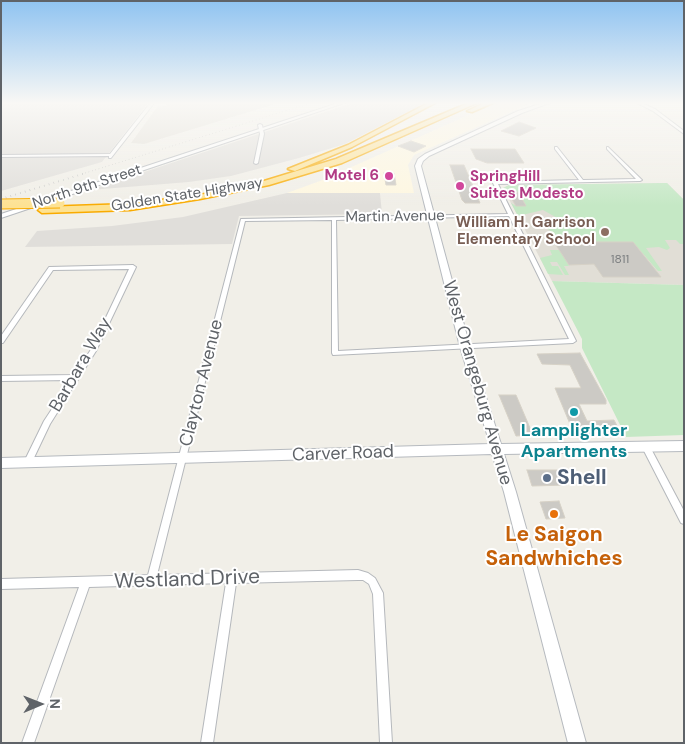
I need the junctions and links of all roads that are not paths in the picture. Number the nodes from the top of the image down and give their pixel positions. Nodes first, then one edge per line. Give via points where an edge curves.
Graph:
1 (126, 137) edge
2 (232, 137) edge
3 (234, 137) edge
4 (259, 137) edge
5 (368, 137) edge
6 (378, 137) edge
7 (394, 137) edge
8 (406, 137) edge
9 (468, 137) edge
10 (556, 148) dead end
11 (608, 148) dead end
12 (1, 156) edge
13 (256, 163) dead end
14 (323, 167) junction
15 (288, 171) junction
16 (582, 181) junction
17 (1, 204) edge
18 (1, 210) edge
19 (511, 215) junction
20 (1, 216) edge
21 (430, 216) junction
22 (334, 218) junction
23 (279, 219) joint
24 (1, 341) edge
25 (465, 347) junction
26 (76, 377) junction
27 (1, 379) edge
28 (684, 446) edge
29 (646, 447) junction
30 (496, 450) junction
31 (183, 459) junction
32 (28, 462) junction
33 (1, 463) edge
34 (684, 520) edge
35 (232, 578) junction
36 (151, 581) junction
37 (86, 582) junction
38 (1, 584) edge
39 (28, 743) edge
40 (207, 743) edge
41 (386, 743) edge
42 (577, 743) edge

1 - 12 street via 111,157
2 - 18 street, North 9th Street
3 - 20 street, North 9th Street
4 - 13 street
5 - 15 highway
6 - 15 highway, Golden State Highway
7 - 14 highway, Golden State Highway
8 - 14 highway
9 - 21 street, West Orangeburg Avenue via 420,160 418,166
10 - 16 street
11 - 16 street via 640,180
14 - 18 highway, Golden State Highway via 245,188 185,199 106,209
15 - 17 highway, Golden State Highway, bridge via 183,192 120,200
16 - 19 street via 495,182
19 - 21 street, Martin Avenue
19 - 25 street via 572,341
21 - 22 street, Martin Avenue
21 - 25 street, West Orangeburg Avenue
22 - 23 street, Martin Avenue
22 - 25 street via 334,353
23 - 31 street, Clayton Avenue via 243,220
24 - 26 street, Barbara Way via 51,268 133,267 93,351
25 - 30 street, West Orangeburg Avenue
26 - 27 street
26 - 32 street, Barbara Way
28 - 29 street, Carver Road
29 - 30 street, Carver Road
29 - 34 street
30 - 31 street, Carver Road
30 - 42 street, West Orangeburg Avenue
31 - 32 street, Carver Road
31 - 36 street, Clayton Avenue
32 - 33 street, Carver Road
35 - 36 street, Westland Drive
35 - 40 street
35 - 41 street, Westland Drive via 358,575 372,581 378,593
36 - 37 street, Westland Drive
37 - 38 street, Westland Drive
37 - 39 street

